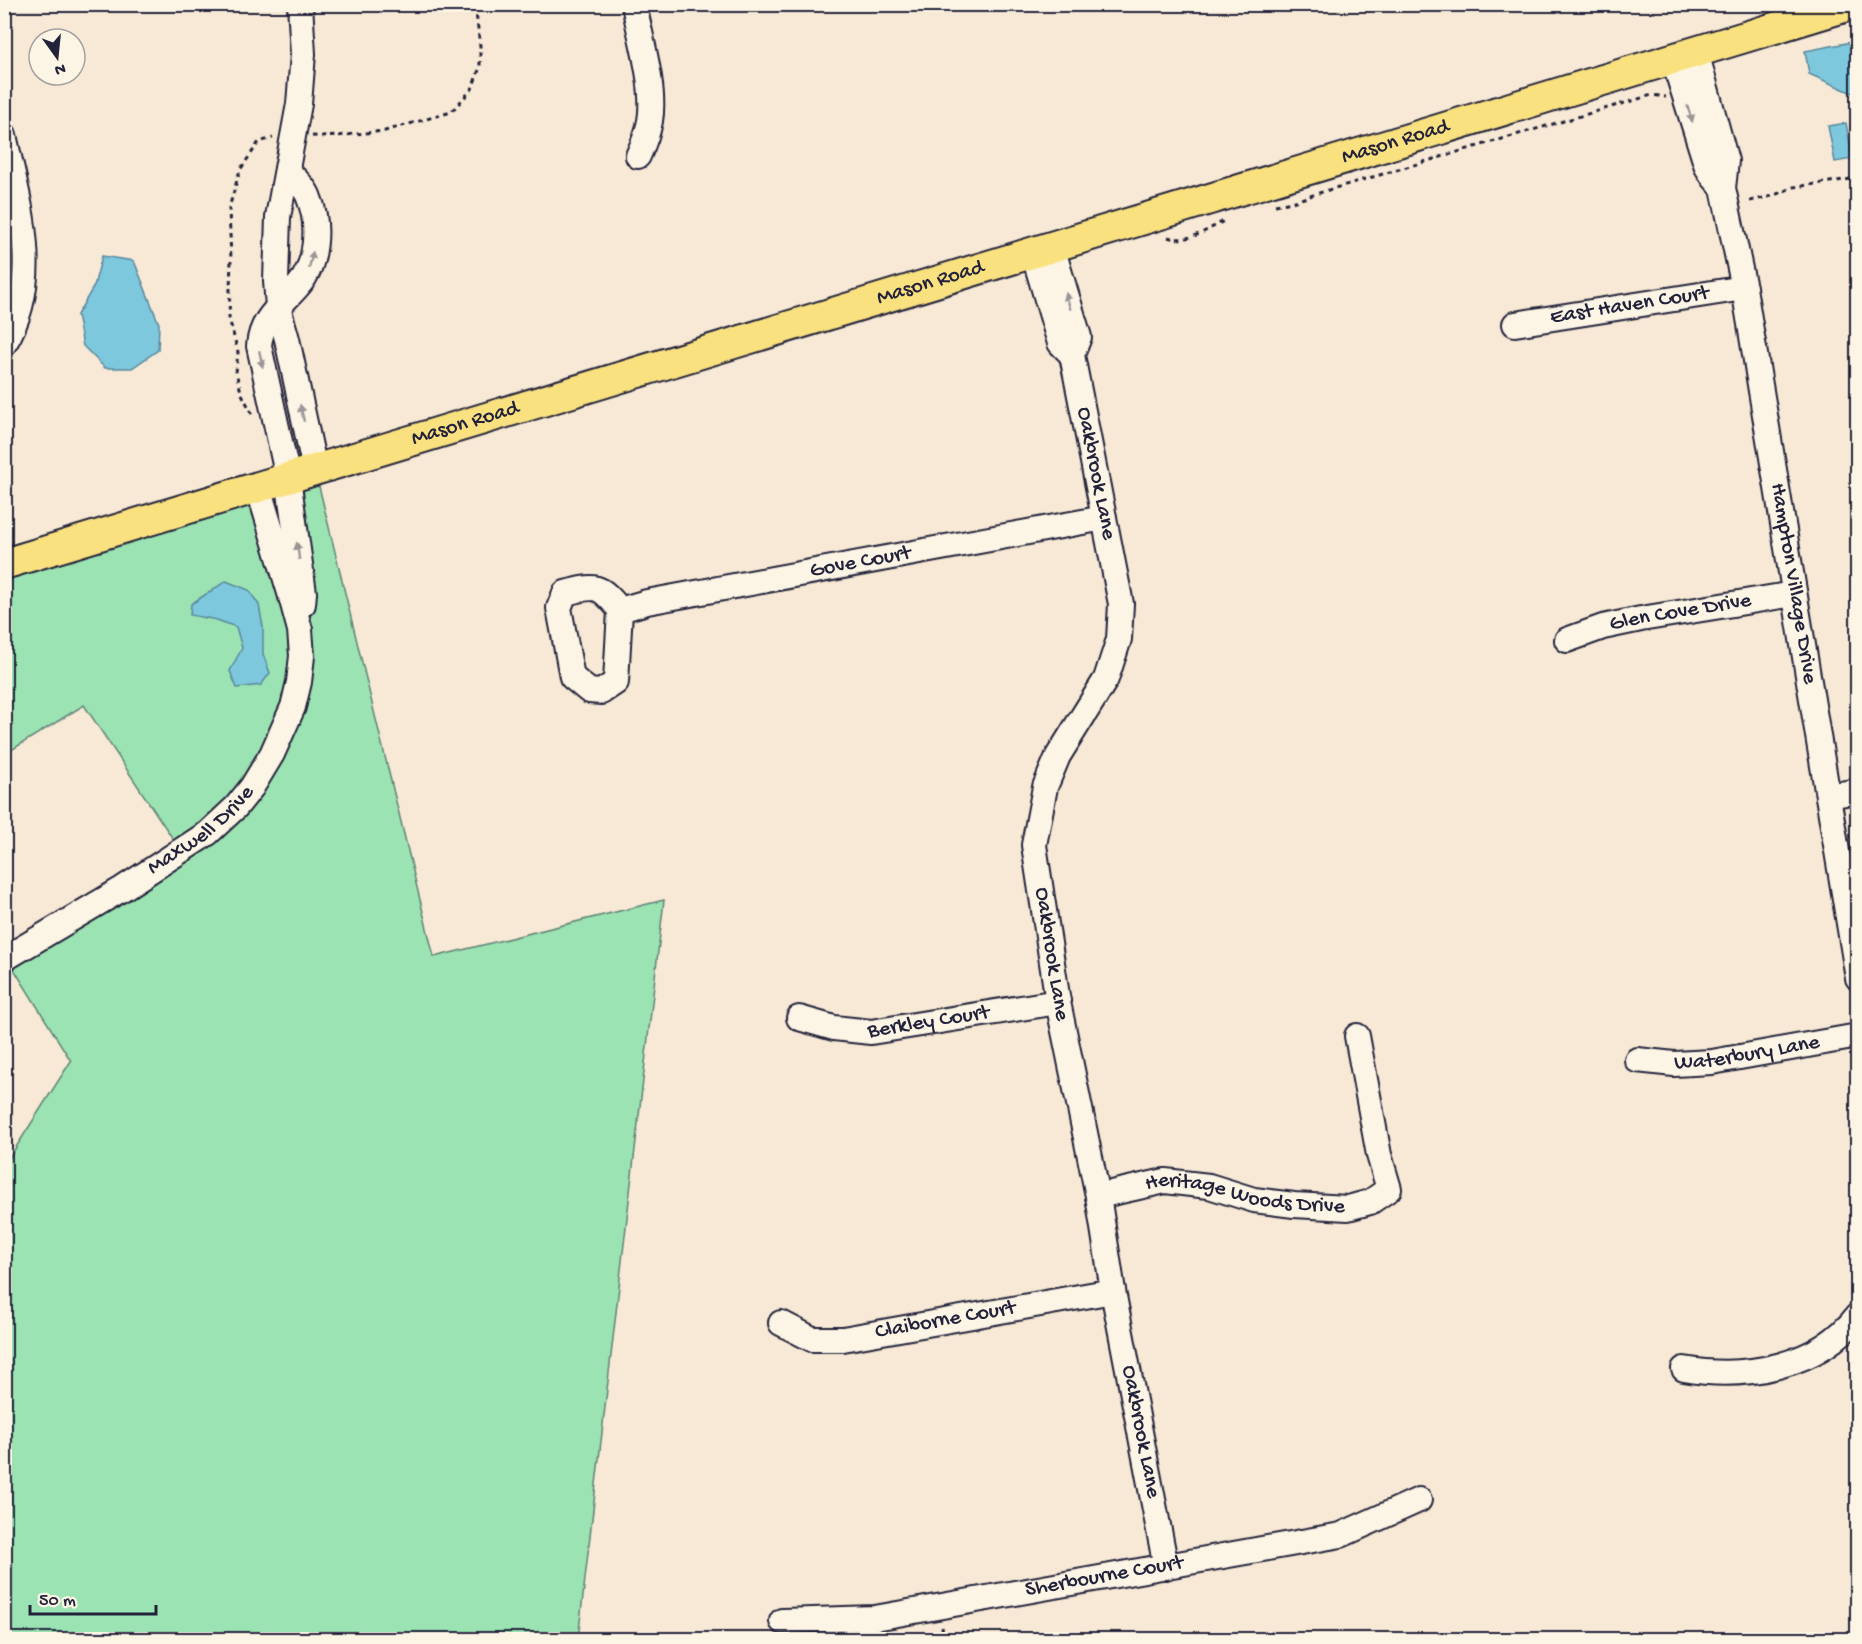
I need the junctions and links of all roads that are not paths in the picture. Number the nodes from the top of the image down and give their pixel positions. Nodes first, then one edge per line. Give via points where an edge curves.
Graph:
1 (300, 4) edge
2 (634, 4) edge
3 (1854, 4) edge
4 (1684, 55) junction
5 (4, 135) edge
6 (638, 156) dead end
7 (287, 170) junction
8 (1042, 249) junction
9 (1744, 288) junction
10 (278, 306) junction
11 (1515, 324) dead end
12 (4, 344) edge
13 (302, 474) junction
14 (258, 487) junction
15 (1104, 518) junction
16 (4, 564) edge
17 (1794, 594) junction
18 (620, 610) dead end
19 (300, 630) junction
20 (1567, 640) dead end
21 (1857, 792) edge
22 (1828, 796) junction
23 (4, 959) edge
24 (1857, 978) edge
25 (1058, 1002) junction
26 (799, 1018) dead end
27 (1357, 1036) dead end
28 (1857, 1036) edge
29 (1637, 1060) dead end
30 (1098, 1196) junction
31 (1113, 1291) junction
32 (1857, 1315) edge
33 (781, 1323) dead end
34 (1684, 1369) dead end
35 (1419, 1500) dead end
36 (1166, 1567) junction
37 (782, 1621) dead end

1 - 7 street, Maxwell Drive via 299,104
2 - 6 street via 651,107 648,132
3 - 4 main road, Mason Road
4 - 8 main road, Mason Road
4 - 9 street, Hampton Village Drive via 1707,167 1723,188
5 - 12 street via 27,256 24,296
7 - 10 street, Maxwell Drive via 275,255
10 -> 7 street via 307,276 315,233 309,196
8 - 13 main road, Mason Road
8 - 15 street, Oakbrook Lane via 1060,343 1072,355
9 - 11 street, East Haven Court
9 - 17 street, Hampton Village Drive
10 - 13 street, Maxwell Drive via 287,339
13 - 14 main road, Mason Road
19 -> 13 street, Maxwell Drive via 304,593
14 - 16 main road, Mason Road
14 - 19 street, Maxwell Drive
15 - 18 street, Gove Court
15 - 25 street, Oakbrook Lane via 1121,604 1119,639 1106,679 1058,756 1045,787 1034,845
17 - 20 street, Glen Cove Drive via 1641,619
17 - 22 street, Hampton Village Drive
19 - 23 street, Maxwell Drive via 302,656 293,707 272,754 236,807 208,833 165,862
21 - 22 street
22 - 24 street, Hampton Village Drive
25 - 26 street, Berkley Court via 871,1032 834,1028
25 - 30 street, Oakbrook Lane
27 - 30 street, Heritage Woods Drive via 1389,1190 1370,1202 1348,1208 1294,1205 1254,1200 1209,1186 1165,1181
28 - 29 street, Waterbury Lane via 1712,1062 1674,1064
30 - 31 street, Oakbrook Lane
31 - 33 street, Claiborne Court via 843,1338 812,1339
31 - 36 street, Oakbrook Lane
32 - 34 street via 1822,1349 1773,1367 1723,1373
35 - 36 street, Sherbourne Court via 1341,1535
36 - 37 street, Sherbourne Court via 875,1618

